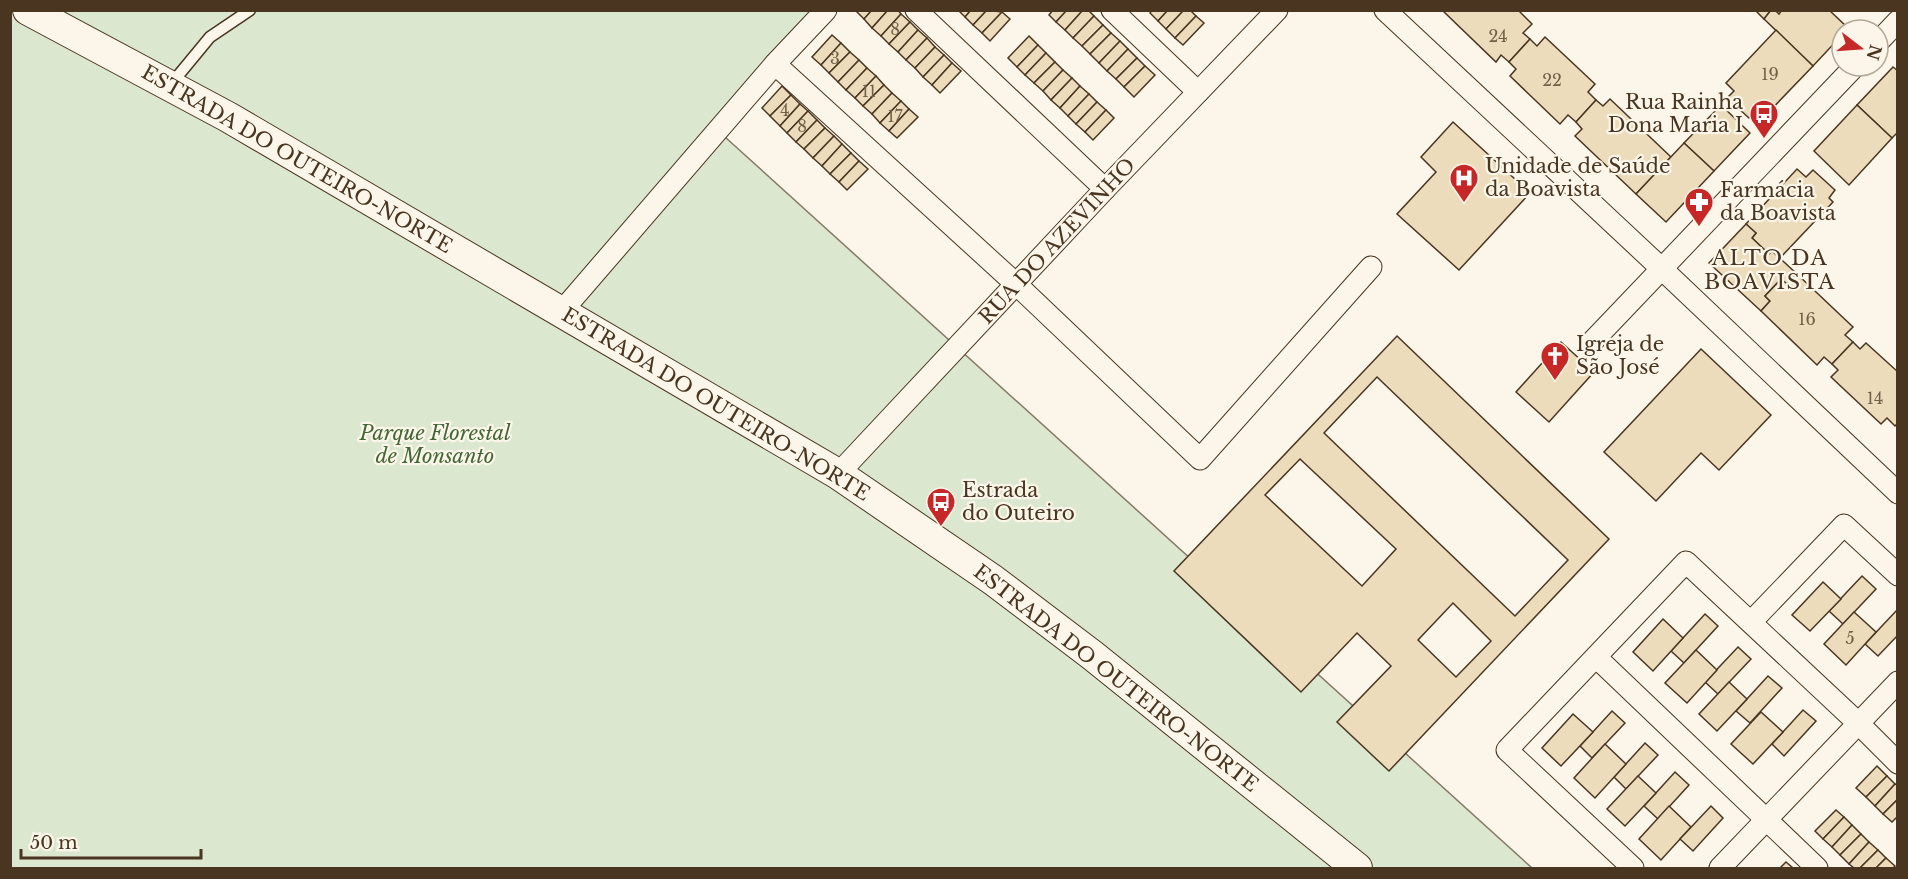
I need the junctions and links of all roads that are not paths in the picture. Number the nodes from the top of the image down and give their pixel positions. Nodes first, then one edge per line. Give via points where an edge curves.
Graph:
1 (28, 10) edge
2 (250, 10) edge
3 (826, 10) edge
4 (916, 10) edge
5 (1112, 10) edge
6 (1277, 10) edge
7 (1385, 10) edge
8 (1894, 10) edge
9 (1898, 14) edge
10 (775, 64) junction
11 (1844, 78) edge
12 (170, 86) junction
13 (1198, 92) junction
14 (1105, 189) junction
15 (1371, 267) dead end
16 (1662, 269) junction
17 (1016, 284) junction
18 (562, 310) junction
19 (1590, 344) dead end
20 (838, 474) junction
21 (1898, 493) edge
22 (1898, 575) edge
23 (1751, 622) junction
24 (1596, 657) junction
25 (1898, 682) edge
26 (1858, 723) junction
27 (1898, 763) edge
28 (1766, 819) junction
29 (1357, 868) edge
30 (1633, 868) edge
31 (1720, 868) edge
32 (1817, 868) edge

1 - 12 street, ESTRADA DO OUTEIRO-NORTE
2 - 12 lane via 210,37
3 - 10 street
4 - 14 street
5 - 13 street
6 - 13 street, RUA DO AZEVINHO
7 - 16 street
8 - 9 street
10 - 17 street
10 - 18 street
11 - 16 street
12 - 18 street, ESTRADA DO OUTEIRO-NORTE
13 - 14 street, RUA DO AZEVINHO
14 - 17 street, RUA DO AZEVINHO
15 - 17 street via 1200,459
16 - 19 street
16 - 21 street
17 - 20 street, RUA DO AZEVINHO
18 - 20 street, ESTRADA DO OUTEIRO-NORTE
20 - 29 street, ESTRADA DO OUTEIRO-NORTE via 993,580 1092,655
22 - 23 street via 1844,525
23 - 24 street via 1686,562
23 - 26 street
24 - 28 street
24 - 30 street via 1507,750
25 - 26 street
26 - 27 street
26 - 28 street
28 - 31 street
28 - 32 street

